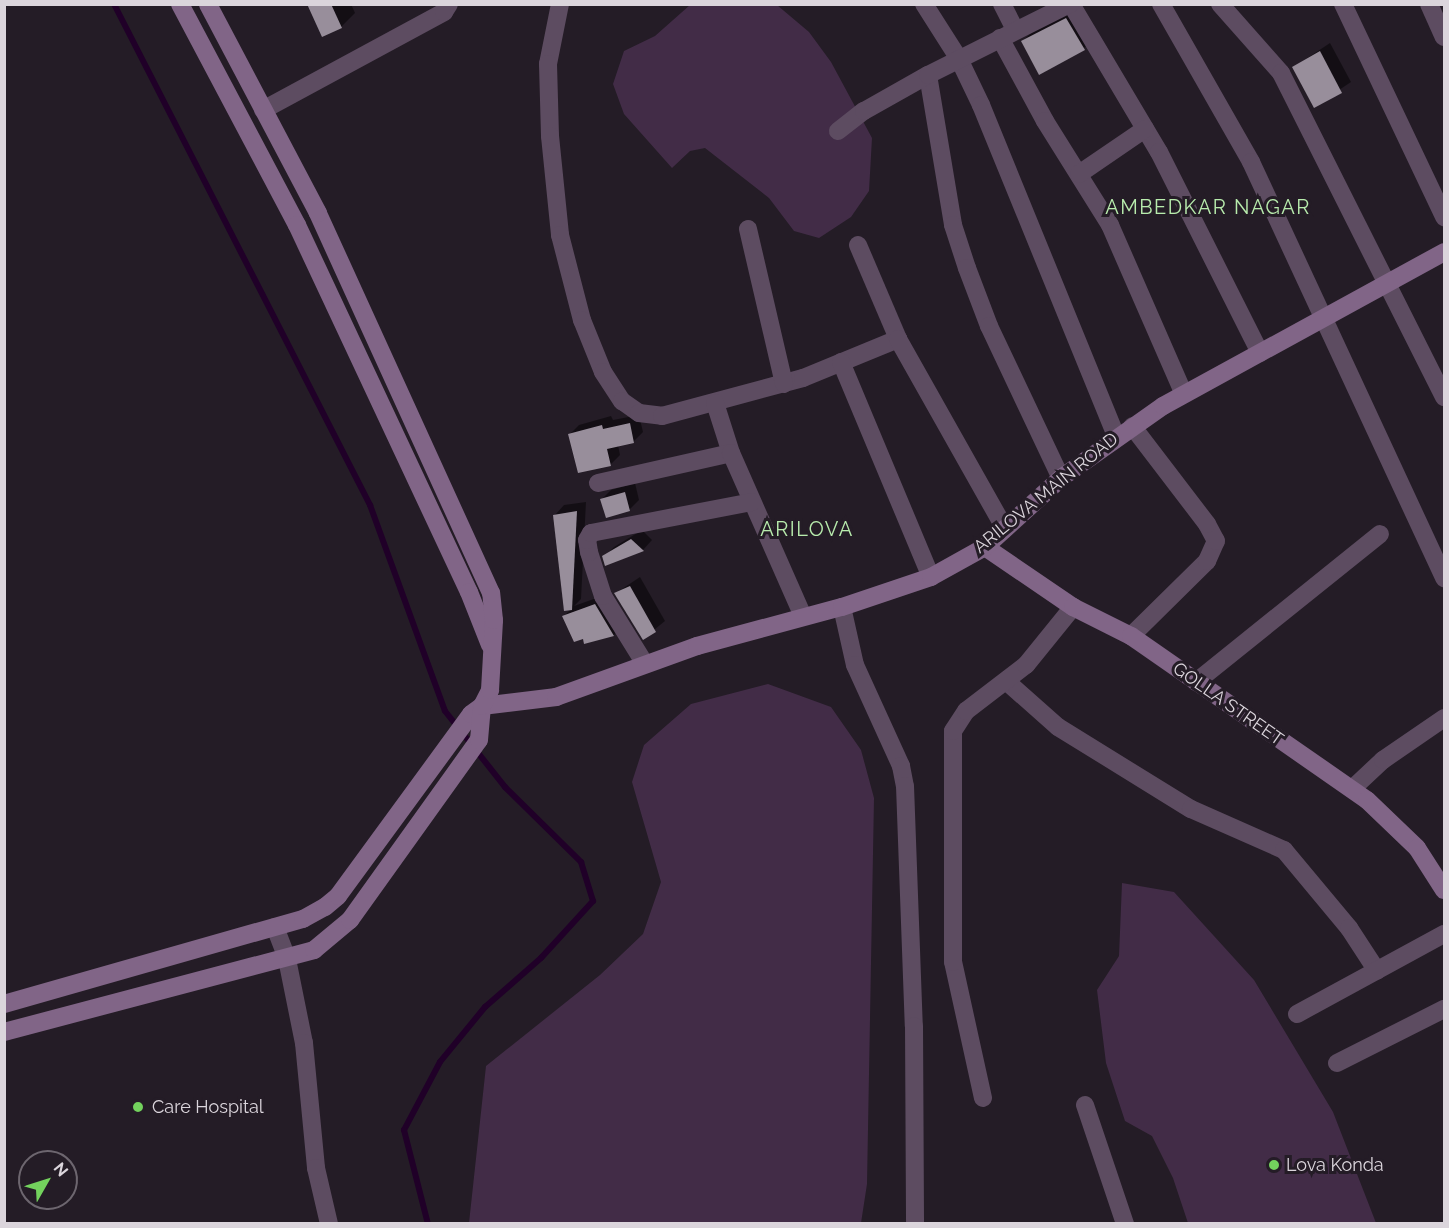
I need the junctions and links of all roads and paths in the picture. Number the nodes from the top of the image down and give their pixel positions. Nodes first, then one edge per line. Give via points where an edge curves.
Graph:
1 (180, 4) edge
2 (208, 4) edge
3 (449, 4) edge
4 (560, 4) edge
5 (924, 4) edge
6 (1002, 4) edge
7 (1070, 4) edge
8 (1161, 4) edge
9 (1220, 4) edge
10 (1343, 4) edge
11 (1429, 4) edge
12 (1007, 34) junction
13 (1444, 37) edge
14 (959, 59) junction
15 (928, 75) junction
16 (263, 110) junction
17 (1145, 129) junction
18 (838, 131) dead end
19 (1079, 174) junction
20 (1444, 217) edge
21 (748, 229) dead end
22 (858, 245) dead end
23 (1444, 252) edge
24 (1385, 284) junction
25 (1325, 318) junction
26 (898, 339) junction
27 (1260, 353) junction
28 (841, 362) junction
29 (784, 384) junction
30 (1184, 394) junction
31 (1444, 397) edge
32 (715, 403) junction
33 (1132, 426) junction
34 (1116, 436) junction
35 (731, 453) junction
36 (1061, 478) junction
37 (598, 483) dead end
38 (752, 502) junction
39 (1005, 529) junction
40 (1380, 534) dead end
41 (985, 547) junction
42 (931, 577) junction
43 (1444, 578) edge
44 (842, 607) junction
45 (1073, 607) junction
46 (803, 616) junction
47 (1131, 636) junction
48 (492, 651) junction
49 (645, 664) junction
50 (1006, 681) junction
51 (1196, 682) junction
52 (482, 706) junction
53 (1444, 718) edge
54 (1352, 789) junction
55 (1444, 890) edge
56 (275, 927) junction
57 (1444, 934) edge
58 (286, 959) junction
59 (1377, 970) junction
60 (4, 1005) edge
61 (1444, 1009) edge
62 (1297, 1014) dead end
63 (4, 1032) edge
64 (1337, 1063) dead end
65 (983, 1098) dead end
66 (1085, 1105) dead end
67 (329, 1224) edge
68 (915, 1224) edge
69 (1125, 1224) edge

1 - 48 street via 297,225 469,592
2 - 16 street
3 - 16 street via 444,12
4 - 32 street via 548,64 550,136 560,235 582,320 603,372 622,401 639,413 662,416
5 - 14 street
6 - 12 street
7 - 12 street
7 - 17 street
8 - 25 street via 1251,162
9 - 24 street via 1281,73
10 - 20 street
11 - 13 street
12 - 14 street
12 - 19 street
14 - 15 street
14 - 34 street via 1014,179 1043,261
15 - 18 street via 864,111
15 - 36 street via 951,214 967,268 989,326
16 - 48 street via 318,213 491,593
17 - 19 street
17 - 27 street
19 - 30 street via 1110,225
21 - 29 street
22 - 26 street
23 - 24 street, ARILOVA MAIN ROAD
24 - 25 street, ARILOVA MAIN ROAD
24 - 31 street
25 - 27 street, ARILOVA MAIN ROAD
25 - 43 street
26 - 28 street
26 - 39 street
27 - 30 street, ARILOVA MAIN ROAD
28 - 29 street
28 - 42 street
29 - 32 street
30 - 33 street, ARILOVA MAIN ROAD
32 - 35 street
33 - 34 street, ARILOVA MAIN ROAD
33 - 47 street via 1216,541 1207,561
34 - 36 street, ARILOVA MAIN ROAD
35 - 37 street
35 - 38 street
36 - 39 street, ARILOVA MAIN ROAD
38 - 46 street
38 - 49 street via 591,533 587,540 589,552 603,596
39 - 41 street, ARILOVA MAIN ROAD
40 - 51 street
41 - 42 street, ARILOVA MAIN ROAD
41 - 45 street, GOLLA STREET
42 - 44 street, ARILOVA MAIN ROAD
44 - 46 street, ARILOVA MAIN ROAD
44 - 68 street via 855,664 901,766 905,786 914,1037
45 - 47 street, GOLLA STREET
45 - 50 street via 1045,645
46 - 49 street, ARILOVA MAIN ROAD
47 - 51 street, GOLLA STREET
48 - 52 street via 490,690
49 - 52 street, ARILOVA MAIN ROAD via 556,697
50 - 59 street via 1058,727 1191,809 1284,850 1349,928
50 - 65 street via 958,718 952,746 953,962
51 - 54 street, GOLLA STREET
52 - 56 street via 465,722 338,896 303,919
52 - 58 street via 479,740 350,920 314,950
53 - 54 street via 1383,760
54 - 55 street, GOLLA STREET via 1409,839
56 - 58 street
56 - 60 street
57 - 59 street
58 - 63 street
58 - 67 street via 304,1043 316,1168
59 - 62 street
61 - 64 street
66 - 69 street

